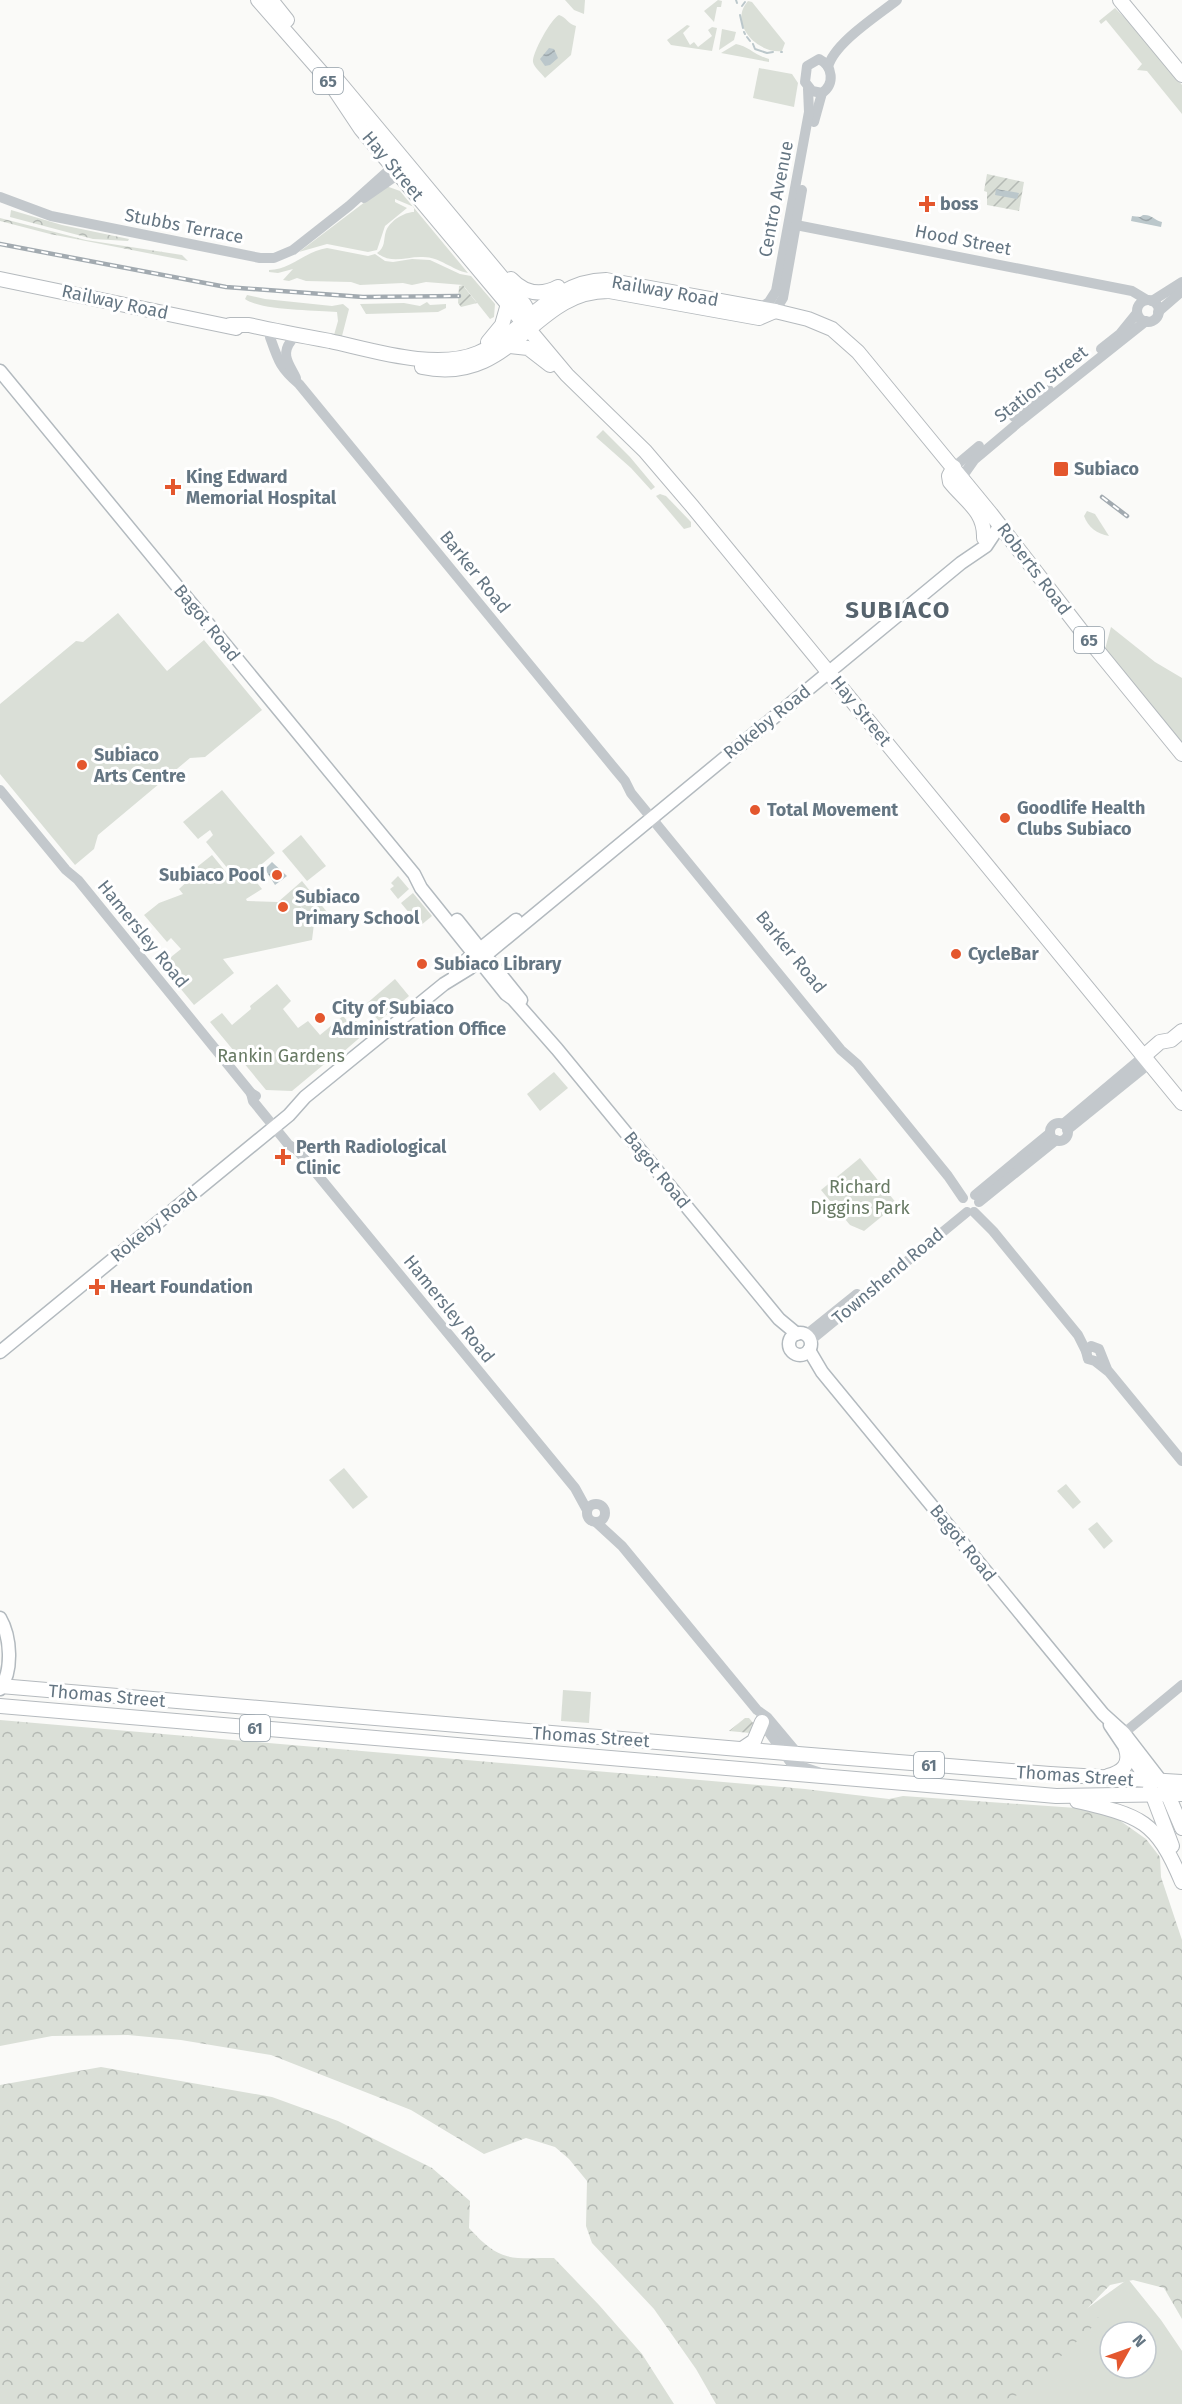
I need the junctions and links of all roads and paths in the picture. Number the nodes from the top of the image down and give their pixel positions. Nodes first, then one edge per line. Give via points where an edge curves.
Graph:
1 (258, 0) edge
2 (271, 0) edge
3 (887, 0) edge
4 (897, 0) edge
5 (1120, 0) edge
6 (819, 59) junction
7 (828, 67) junction
8 (1182, 75) edge
9 (808, 89) junction
10 (822, 93) junction
11 (401, 165) junction
12 (0, 197) edge
13 (796, 225) junction
14 (493, 266) junction
15 (0, 279) edge
16 (585, 281) junction
17 (1182, 282) edge
18 (1123, 290) junction
19 (1182, 291) edge
20 (783, 298) junction
21 (1150, 300) junction
22 (508, 304) junction
23 (760, 308) junction
24 (1137, 310) junction
25 (776, 311) junction
26 (1158, 312) junction
27 (790, 314) junction
28 (1146, 321) junction
29 (528, 322) junction
30 (230, 325) junction
31 (270, 337) junction
32 (291, 341) junction
33 (510, 346) junction
34 (464, 358) junction
35 (0, 371) edge
36 (567, 375) junction
37 (299, 384) junction
38 (958, 472) junction
39 (1000, 525) junction
40 (984, 538) junction
41 (826, 669) junction
42 (1182, 753) edge
43 (0, 780) edge
44 (0, 790) edge
45 (651, 813) junction
46 (78, 880) junction
47 (479, 955) junction
48 (1182, 1031) edge
49 (1147, 1060) junction
50 (1182, 1102) edge
51 (274, 1122) junction
52 (971, 1203) junction
53 (802, 1342) junction
54 (0, 1344) edge
55 (0, 1352) edge
56 (1182, 1461) edge
57 (592, 1507) junction
58 (601, 1520) junction
59 (0, 1618) edge
60 (1182, 1685) edge
61 (0, 1686) edge
62 (7, 1707) edge
63 (1103, 1714) junction
64 (759, 1716) junction
65 (1124, 1733) junction
66 (742, 1749) junction
67 (1126, 1749) junction
68 (791, 1754) junction
69 (832, 1777) junction
70 (1103, 1778) junction
71 (1154, 1780) junction
72 (1182, 1782) edge
73 (1175, 1794) edge
74 (1154, 1795) junction
75 (1056, 1796) junction
76 (1181, 1820) edge
77 (1182, 1876) edge
78 (1182, 1882) edge

1 - 11 main road, Hay Street / 65 via 329,81 361,129
2 - 11 main road, Hay Street / 65
3 - 6 street
4 - 7 street via 842,45
5 - 8 main road
6 - 7 street
6 - 9 street via 806,70
7 - 10 street via 831,82
9 - 10 street
9 - 23 street, Centro Avenue via 809,112 776,291
10 - 13 street, Centro Avenue via 815,113
11 - 12 street, Stubbs Terrace via 293,250 274,258 51,216
11 - 14 main road, Hay Street / 65
11 - 22 main road, Hay Street / 65
13 - 18 street, Hood Street
13 - 20 street, Centro Avenue
14 - 16 main road via 531,292 544,293 570,282
14 - 29 main road, Hay Street / 65
15 - 30 main road, Railway Road
16 - 23 main road, Railway Road via 629,283
16 - 29 main road, Railway Road via 555,296
17 - 21 street
18 - 21 street, Hood Street
18 - 24 street
19 - 26 street
20 - 25 street, Centro Avenue
20 - 27 street
21 - 24 street via 1141,302
21 - 26 street via 1157,305
22 - 29 main road, Hay Street / 65
22 - 34 main road via 506,319 498,332
23 - 25 main road, Railway Road
24 - 28 street
24 - 38 street, Station Street via 1120,334
25 - 27 main road, Railway Road
25 - 29 main road via 759,318 593,291
26 - 28 street via 1154,320
27 - 38 main road, Railway Road via 822,324 845,339
28 - 38 street, Station Street
29 - 33 main road
29 - 34 main road, Railway Road via 490,348
29 - 36 main road, Hay Street / 65
30 - 31 main road, Railway Road
30 - 34 main road, Railway Road via 249,325 436,360
31 - 32 main road, Railway Road
31 - 37 street, Barker Road via 279,363
32 - 33 main road, Railway Road via 429,369 456,370 487,360
32 - 37 street, Barker Road via 285,356
33 - 36 main road via 528,348
35 - 47 main road, Bagot Road
36 - 41 main road, Hay Street / 65 via 645,451
37 - 45 street, Barker Road
38 - 39 main road, Roberts Road / 65
38 - 40 main road via 949,476 950,482 980,515
39 - 40 main road, Rokeby Road
39 - 41 main road, Rokeby Road via 986,546
39 - 42 main road, Roberts Road / 65
40 - 41 main road, Rokeby Road
41 - 45 main road, Rokeby Road
41 - 49 main road, Hay Street
43 - 46 street, Hamersley Road via 69,863
44 - 46 street, Hamersley Road
45 - 47 main road, Rokeby Road
45 - 52 street, Barker Road via 846,1045 857,1064
46 - 51 street, Hamersley Road via 251,1093 253,1101
47 - 51 main road, Rokeby Road via 470,968 452,977 305,1097 297,1108
47 - 53 main road, Bagot Road via 506,994 557,1049
48 - 49 main road via 1167,1049
49 - 50 main road, Hay Street
49 - 52 street, Townshend Road via 1065,1127 1055,1124 1051,1128 1053,1137
51 - 54 main road, Rokeby Road
51 - 55 main road, Rokeby Road
51 - 57 street, Hamersley Road via 293,1140
52 - 53 street, Townshend Road
52 - 56 street, Barker Road via 1090,1348 1088,1359 1098,1358
53 - 63 main road, Bagot Road via 822,1372
57 - 58 street via 605,1509
57 - 58 street via 589,1520
58 - 64 street
59 - 61 main road via 8,1652 7,1680
60 - 65 street
61 - 62 main road
61 - 66 main road, Thomas Street / 61
62 - 69 main road, Thomas Street / 61
63 - 65 main road, Bagot Road
63 - 67 main road, Bagot Road
64 - 66 main road via 754,1741
64 - 68 street
65 - 71 main road, Bagot Road
66 - 68 main road, Thomas Street / 61
67 - 70 main road via 1128,1762 1123,1769
67 - 71 main road, Bagot Road
68 - 69 street via 791,1763 796,1766
68 - 70 main road, Thomas Street / 61
69 - 75 main road, Thomas Street / 61
70 - 71 main road, Thomas Street / 61
71 - 72 main road, Thomas Street / 61
71 - 73 main road
71 - 74 main road, Bagot Road
73 - 74 main road, Thomas Street / 61
73 - 76 main road
74 - 75 main road, Thomas Street / 61
74 - 77 main road, Bagot Road
75 - 78 main road via 1110,1809 1150,1827 1164,1843

